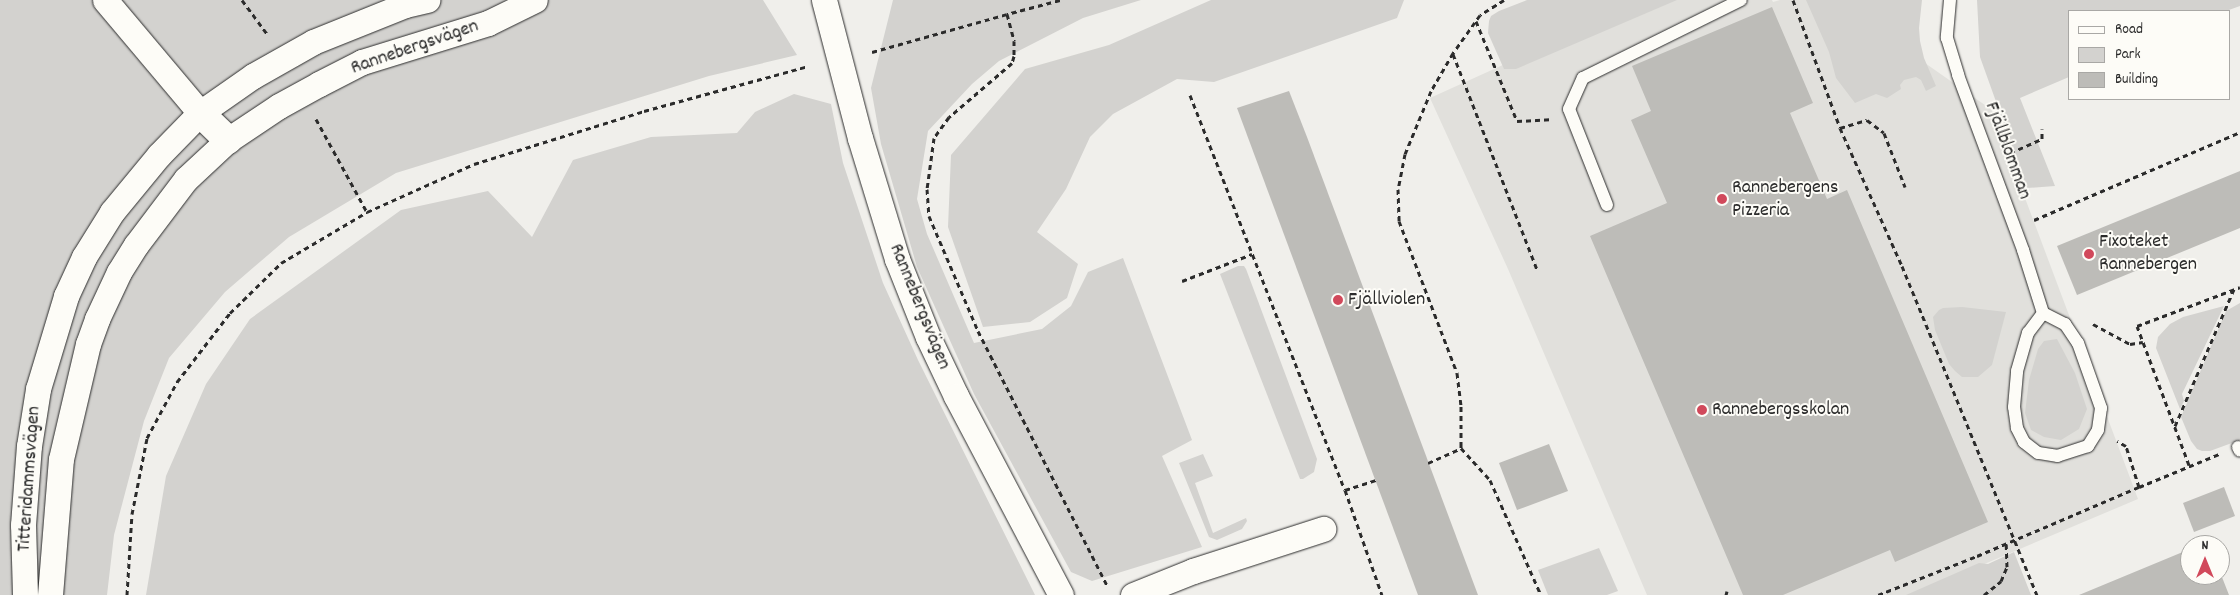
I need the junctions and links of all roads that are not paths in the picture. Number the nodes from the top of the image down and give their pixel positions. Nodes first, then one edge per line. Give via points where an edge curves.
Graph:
1 (106, 0) edge
2 (427, 0) edge
3 (535, 0) edge
4 (824, 0) edge
5 (1741, 0) edge
6 (1950, 0) edge
7 (200, 113) junction
8 (228, 140) junction
9 (1607, 205) dead end
10 (2043, 313) junction
11 (1323, 529) dead end
12 (25, 595) edge
13 (50, 595) edge
14 (1060, 595) edge
15 (1133, 595) edge

1 - 7 street
2 - 7 street, Rannebergsvägen via 405,5 314,42 254,76
3 - 8 street, Rannebergsvägen via 488,23 362,62 279,106
4 - 14 street, Rannebergsvägen via 836,52 897,260 956,396
5 - 9 lane via 1583,78 1569,109
6 - 10 lane, Fjällblomman via 1947,38
7 - 8 street
7 - 12 street, Titteridammsvägen via 159,155 112,212 66,296 38,389 29,446 23,525
8 - 13 street, Titteridammsvägen via 186,180 136,245 97,319 61,458
10 - 10 lane via 2028,333 2017,371 2014,407 2017,428 2024,442 2038,454 2058,456 2088,446 2098,430 2101,408 2078,343 2065,324
11 - 15 street via 1193,571

